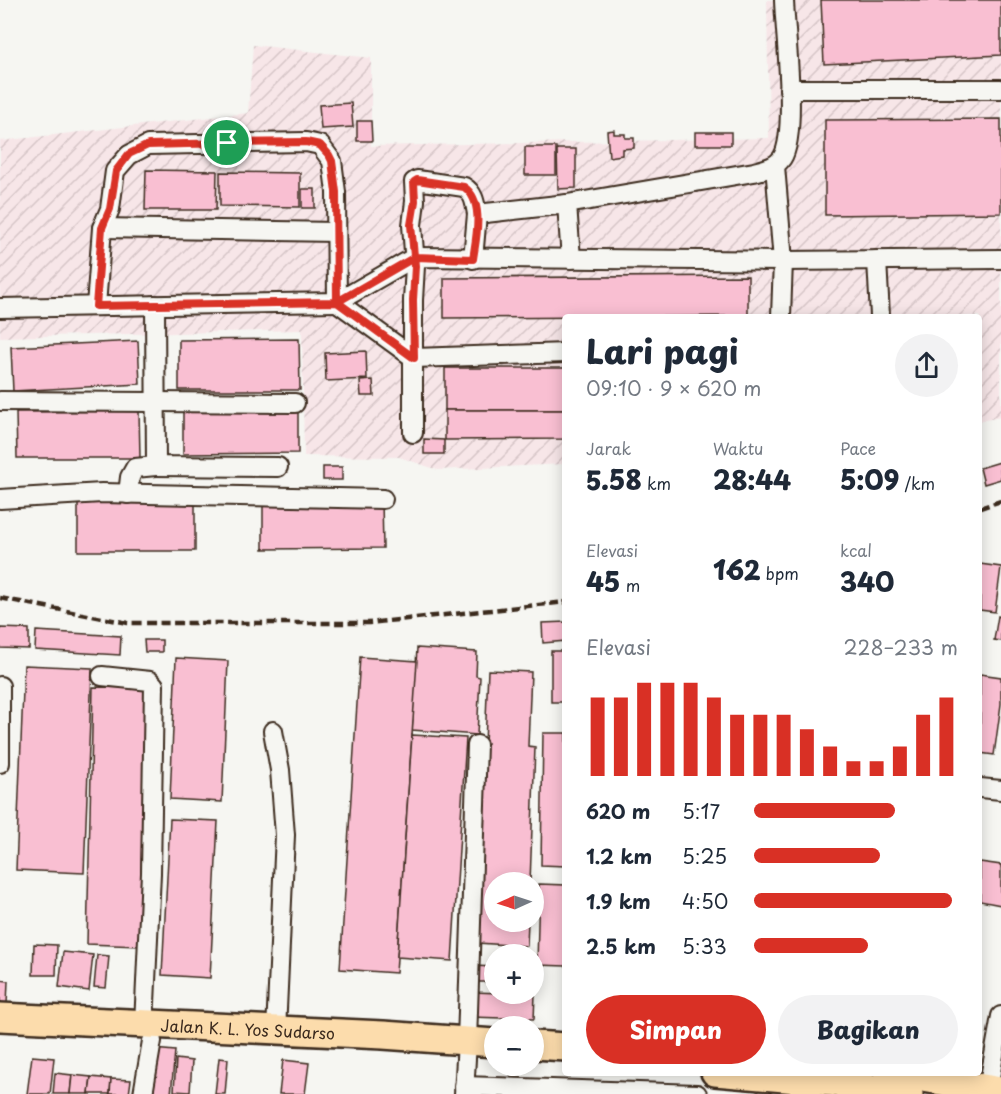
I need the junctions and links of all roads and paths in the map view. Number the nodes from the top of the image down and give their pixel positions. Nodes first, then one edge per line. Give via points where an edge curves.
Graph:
1 (783, 0) edge
2 (789, 89) junction
3 (1001, 89) edge
4 (775, 165) junction
5 (567, 204) junction
6 (477, 214) junction
7 (102, 228) junction
8 (336, 232) junction
9 (415, 257) junction
10 (473, 259) junction
11 (571, 259) junction
12 (877, 260) junction
13 (1001, 260) edge
14 (783, 261) junction
15 (337, 302) junction
16 (155, 305) junction
17 (96, 306) junction
18 (0, 308) edge
19 (781, 314) edge
20 (880, 314) edge
21 (562, 353) edge
22 (414, 358) junction
23 (0, 401) edge
24 (156, 402) junction
25 (295, 403) dead end
26 (413, 433) dead end
27 (156, 466) junction
28 (278, 467) dead end
29 (128, 494) junction
30 (0, 499) edge
31 (383, 499) dead end
32 (102, 676) dead end
33 (0, 686) edge
34 (273, 731) dead end
35 (477, 745) dead end
36 (0, 763) edge
37 (982, 788) edge
38 (1001, 790) edge
39 (1001, 1016) edge
40 (0, 1017) edge
41 (276, 1031) junction
42 (148, 1033) junction
43 (0, 1034) edge
44 (484, 1045) edge
45 (544, 1046) edge
46 (562, 1047) edge
47 (467, 1049) junction
48 (484, 1055) edge
49 (544, 1063) edge
50 (562, 1064) edge
51 (744, 1076) edge
52 (911, 1076) edge
53 (829, 1088) edge
54 (464, 1090) edge
55 (994, 1090) edge
56 (143, 1094) edge
57 (697, 1094) edge
58 (909, 1094) edge

1 - 2 lane
2 - 3 lane
2 - 4 lane via 790,133 782,159
4 - 5 lane via 754,172
4 - 14 lane
5 - 6 lane
5 - 11 lane
6 - 9 lane via 470,191 464,187 415,181 411,225
6 - 10 lane
7 - 8 lane
7 - 8 lane via 110,209 116,171 129,154 148,145 306,142 320,145 332,161
7 - 17 lane
8 - 15 lane
9 - 10 lane
9 - 15 lane
9 - 22 lane
10 - 11 lane
11 - 14 lane
12 - 13 lane
12 - 14 lane
12 - 20 lane
14 - 19 lane
15 - 16 lane
15 - 22 lane
16 - 17 lane
16 - 24 lane
17 - 18 lane
21 - 22 lane
22 - 26 lane
23 - 24 lane
24 - 25 lane
24 - 27 lane
27 - 28 lane
27 - 29 lane via 135,468
29 - 30 lane
29 - 31 lane
32 - 42 lane via 150,681 154,685
33 - 36 lane
34 - 41 lane via 285,835
35 - 47 lane
37 - 38 lane
39 - 55 lane
40 - 42 highway, Jalan K. L. Yos Sudarso
41 - 42 highway, Jalan K. L. Yos Sudarso
41 - 47 highway, Jalan K. L. Yos Sudarso
42 - 43 highway, Jalan K. L. Yos Sudarso
42 - 47 highway, Jalan K. L. Yos Sudarso via 387,1051
42 - 56 lane
44 - 47 highway, Jalan K. L. Yos Sudarso
45 - 46 highway
47 - 48 highway, Jalan K. L. Yos Sudarso
47 - 54 lane
49 - 50 highway
51 - 53 highway
52 - 55 highway
53 - 58 highway
54 - 57 lane

